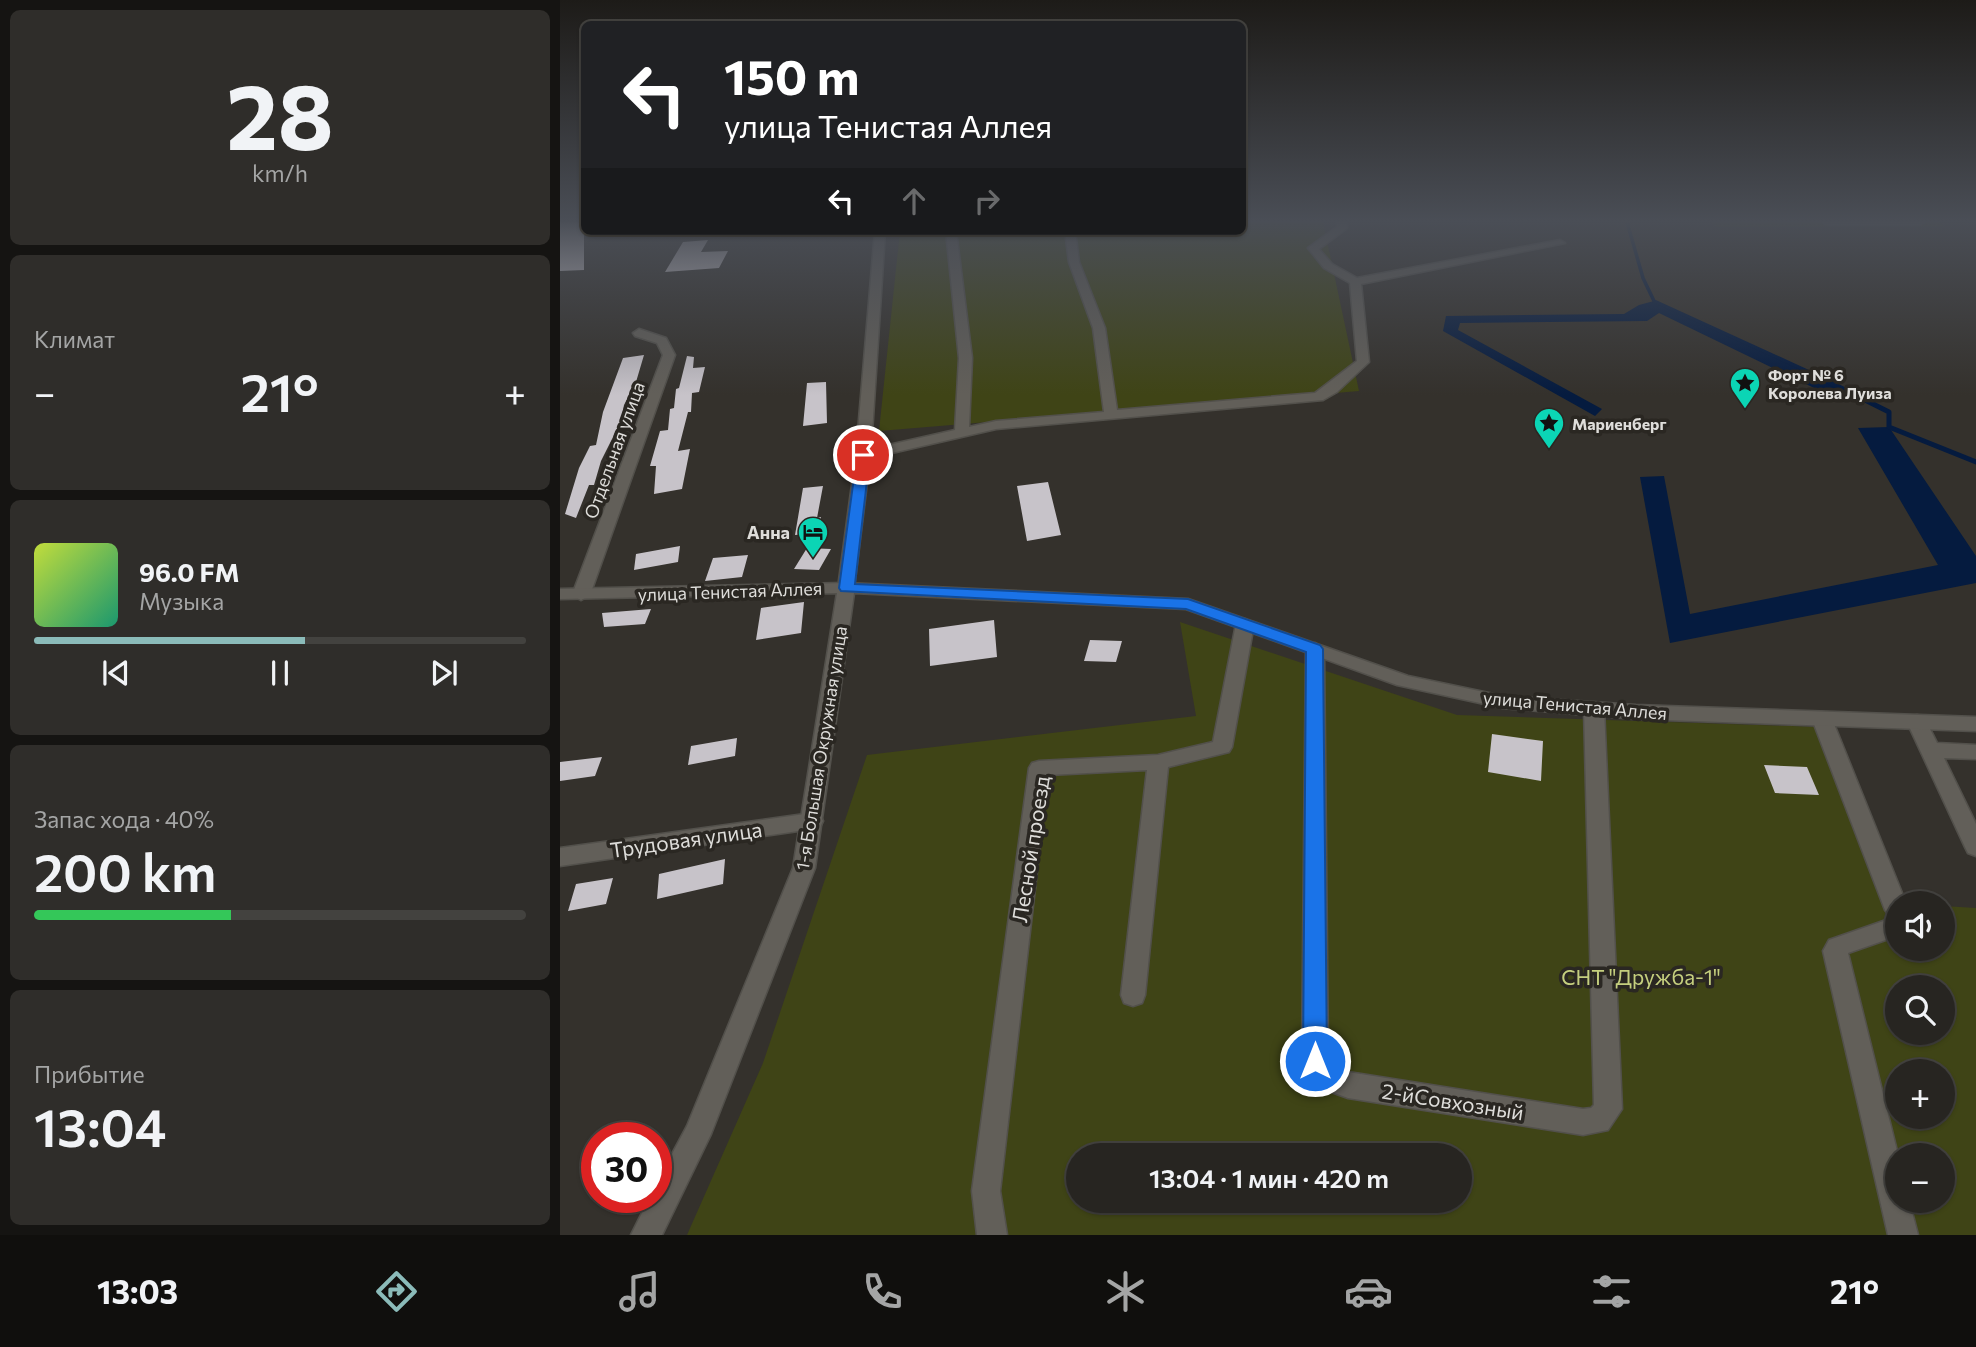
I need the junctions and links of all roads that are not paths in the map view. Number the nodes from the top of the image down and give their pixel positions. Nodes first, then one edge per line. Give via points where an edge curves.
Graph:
1 (876, 280) edge
2 (956, 280) edge
3 (1081, 280) edge
4 (1351, 280) edge
5 (1367, 280) edge
6 (1355, 282) junction
7 (639, 333) dead end
8 (1111, 415) junction
9 (962, 432) junction
10 (863, 455) junction
11 (846, 588) junction
12 (560, 594) edge
13 (581, 595) junction
14 (1245, 624) junction
15 (1314, 649) junction
16 (1594, 709) junction
17 (1822, 719) junction
18 (1917, 722) junction
19 (1976, 724) edge
20 (1930, 750) junction
21 (1976, 752) edge
22 (1158, 762) junction
23 (812, 821) junction
24 (1976, 847) edge
25 (560, 857) edge
26 (1890, 891) edge
27 (1885, 930) edge
28 (1133, 995) dead end
29 (646, 1235) edge
30 (992, 1235) edge
31 (1903, 1235) edge

1 - 10 street, 1-я Большая Окружная улица
2 - 9 street via 966,339
3 - 8 street via 1099,328
4 - 6 street
5 - 6 street
6 - 8 street via 1363,362 1332,390 1318,397
7 - 13 street, Отдельная улица via 662,341 669,355
8 - 9 street
9 - 10 street
10 - 11 street, 1-я Большая Окружная улица
11 - 13 street, улица Тенистая Аллея
11 - 14 street, улица Тенистая Аллея via 1188,604
11 - 23 street, 1-я Большая Окружная улица
12 - 13 street, улица Тенистая Аллея
14 - 15 street, улица Тенистая Аллея
14 - 22 street, Лесной проезд via 1222,747
15 - 16 street, улица Тенистая Аллея via 1404,681 1503,702
15 - 16 street, 2-йСовхозный via 1315,1061 1324,1077 1348,1085 1583,1122 1598,1121 1608,1109
16 - 17 street, улица Тенистая Аллея
17 - 18 street, улица Тенистая Аллея
17 - 26 street
18 - 19 street, улица Тенистая Аллея
18 - 20 street
20 - 21 street
20 - 24 street
22 - 28 street
22 - 30 street, Лесной проезд via 1039,768 986,1191
23 - 25 street, Трудовая улица
23 - 29 street, 1-я Большая Окружная улица via 804,869 698,1134
27 - 31 street via 1835,951

